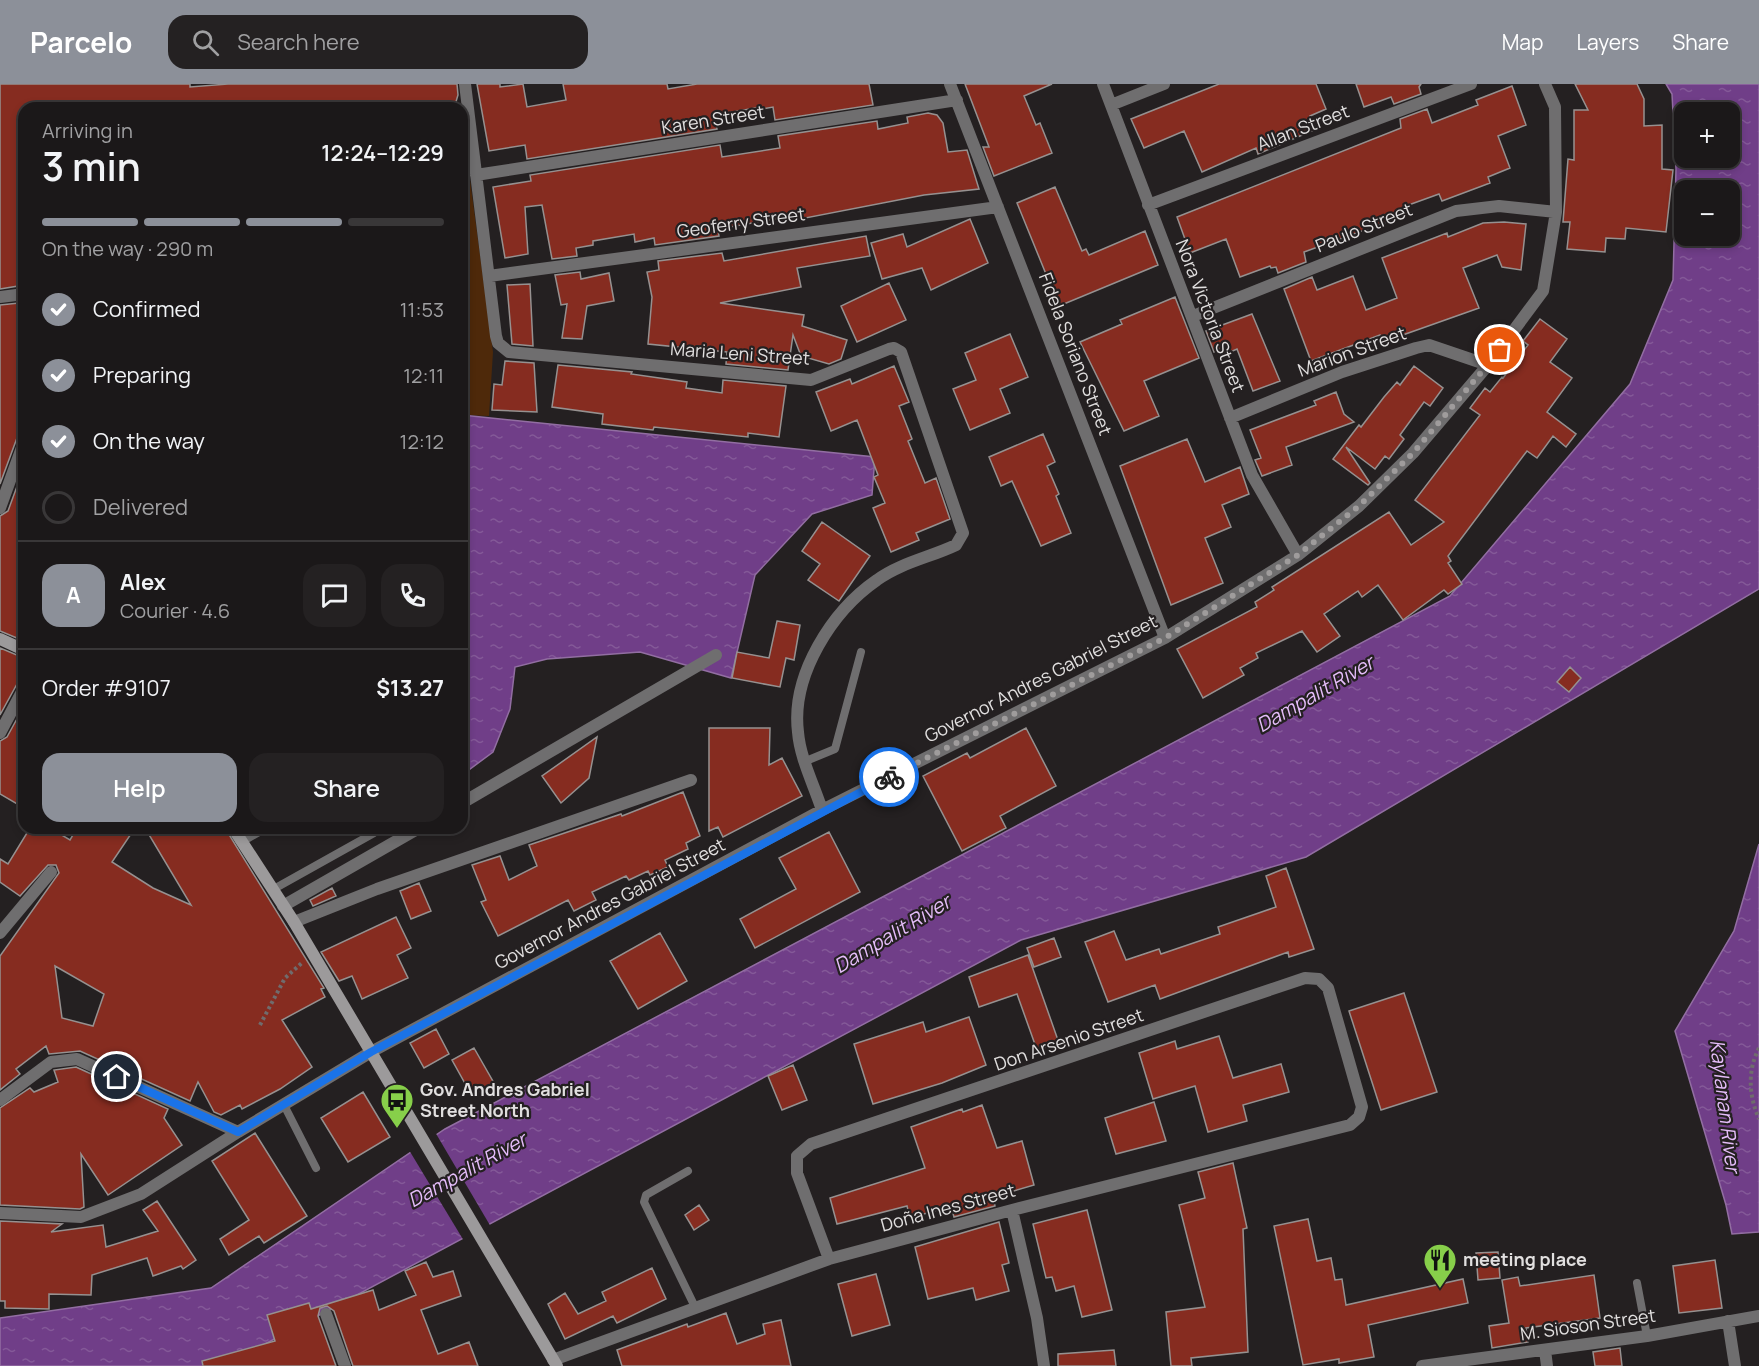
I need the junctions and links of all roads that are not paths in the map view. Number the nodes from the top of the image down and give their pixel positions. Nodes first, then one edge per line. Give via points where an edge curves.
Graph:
1 (465, 84) edge
2 (950, 84) edge
3 (1103, 84) edge
4 (1164, 84) edge
5 (1471, 84) edge
6 (1545, 84) edge
7 (957, 100) junction
8 (465, 102) edge
9 (1111, 105) junction
10 (468, 132) edge
11 (476, 175) junction
12 (1148, 205) junction
13 (998, 207) junction
14 (1556, 212) junction
15 (489, 276) junction
16 (18, 295) edge
17 (0, 297) edge
18 (1193, 316) junction
19 (1488, 365) junction
20 (1230, 417) junction
21 (18, 458) edge
22 (0, 508) edge
23 (1298, 555) junction
24 (1165, 638) junction
25 (0, 639) edge
26 (18, 647) edge
27 (861, 652) dead end
28 (716, 656) dead end
29 (18, 699) edge
30 (0, 733) edge
31 (806, 761) junction
32 (691, 780) dead end
33 (468, 800) edge
34 (822, 810) junction
35 (237, 834) edge
36 (252, 834) edge
37 (372, 834) edge
38 (409, 834) edge
39 (241, 840) junction
40 (51, 872) dead end
41 (272, 890) junction
42 (283, 906) junction
43 (294, 922) junction
44 (0, 933) edge
45 (371, 1052) junction
46 (0, 1100) edge
47 (284, 1105) junction
48 (1359, 1117) joint
49 (238, 1132) junction
50 (316, 1168) dead end
51 (688, 1171) dead end
52 (1012, 1210) junction
53 (0, 1213) edge
54 (829, 1259) junction
55 (1637, 1283) dead end
56 (696, 1309) junction
57 (326, 1314) dead end
58 (1759, 1316) edge
59 (1728, 1321) junction
60 (1647, 1336) junction
61 (1545, 1350) junction
62 (555, 1363) edge
63 (1446, 1364) edge
64 (345, 1366) edge
65 (1044, 1366) edge
66 (1422, 1366) edge
67 (1547, 1366) edge
68 (1735, 1366) edge

1 - 8 street, Maria Leni Street
2 - 7 street, Fidela Soriano Street
3 - 9 street, Nora Victoria Street
4 - 9 street
5 - 12 street, Allan Street
6 - 14 street, Governor Andres Gabriel Street via 1555,107
7 - 11 street, Karen Street
7 - 13 street, Fidela Soriano Street
9 - 12 street, Nora Victoria Street
10 - 11 street, Maria Leni Street
11 - 15 street, Maria Leni Street
12 - 18 street, Nora Victoria Street
13 - 15 street, Geoferry Street
13 - 24 street, Fidela Soriano Street
14 - 18 street, Paulo Street via 1499,206 1456,211
14 - 19 street, Governor Andres Gabriel Street via 1543,291
15 - 31 street, Maria Leni Street via 496,336 509,352 811,380 889,349 901,352 963,533 956,545 877,579 829,629 800,696 798,733
16 - 17 street
18 - 20 street, Nora Victoria Street
19 - 20 street, Marion Street via 1429,345 1342,372
19 - 23 street, Governor Andres Gabriel Street via 1413,453 1359,506
20 - 23 street, Nora Victoria Street via 1252,475
21 - 22 street
23 - 24 street, Governor Andres Gabriel Street
24 - 34 street, Governor Andres Gabriel Street
25 - 26 main road
27 - 31 lane via 835,749
28 - 33 street
29 - 30 street
31 - 34 street, Maria Leni Street
32 - 43 street via 377,889
34 - 45 street, Governor Andres Gabriel Street
35 - 39 main road
36 - 39 street
37 - 41 lane
38 - 42 street
39 - 41 main road
40 - 44 street
41 - 42 main road
42 - 43 main road
43 - 45 main road
45 - 47 street, Governor Andres Gabriel Street
45 - 62 main road
46 - 49 street via 51,1062 77,1059
47 - 49 street, Governor Andres Gabriel Street
47 - 50 lane
48 - 52 street, Doña Ines Street via 1350,1125
48 - 54 street, Don Arsenio Street via 1362,1107 1328,988 1319,979 1305,978 811,1144 798,1156 797,1173
49 - 53 street, Governor Andres Gabriel Street via 141,1194 112,1207 81,1217
51 - 56 lane via 646,1195 644,1202
52 - 54 street, Doña Ines Street
52 - 65 street via 1038,1318
54 - 56 street, Doña Ines Street
55 - 60 lane
56 - 62 street, Doña Ines Street
57 - 64 street
58 - 59 street, M. Sioson Street
59 - 60 street, M. Sioson Street
59 - 68 street
60 - 61 street, M. Sioson Street
61 - 63 street, M. Sioson Street
61 - 67 street
63 - 66 street, M. Sioson Street

